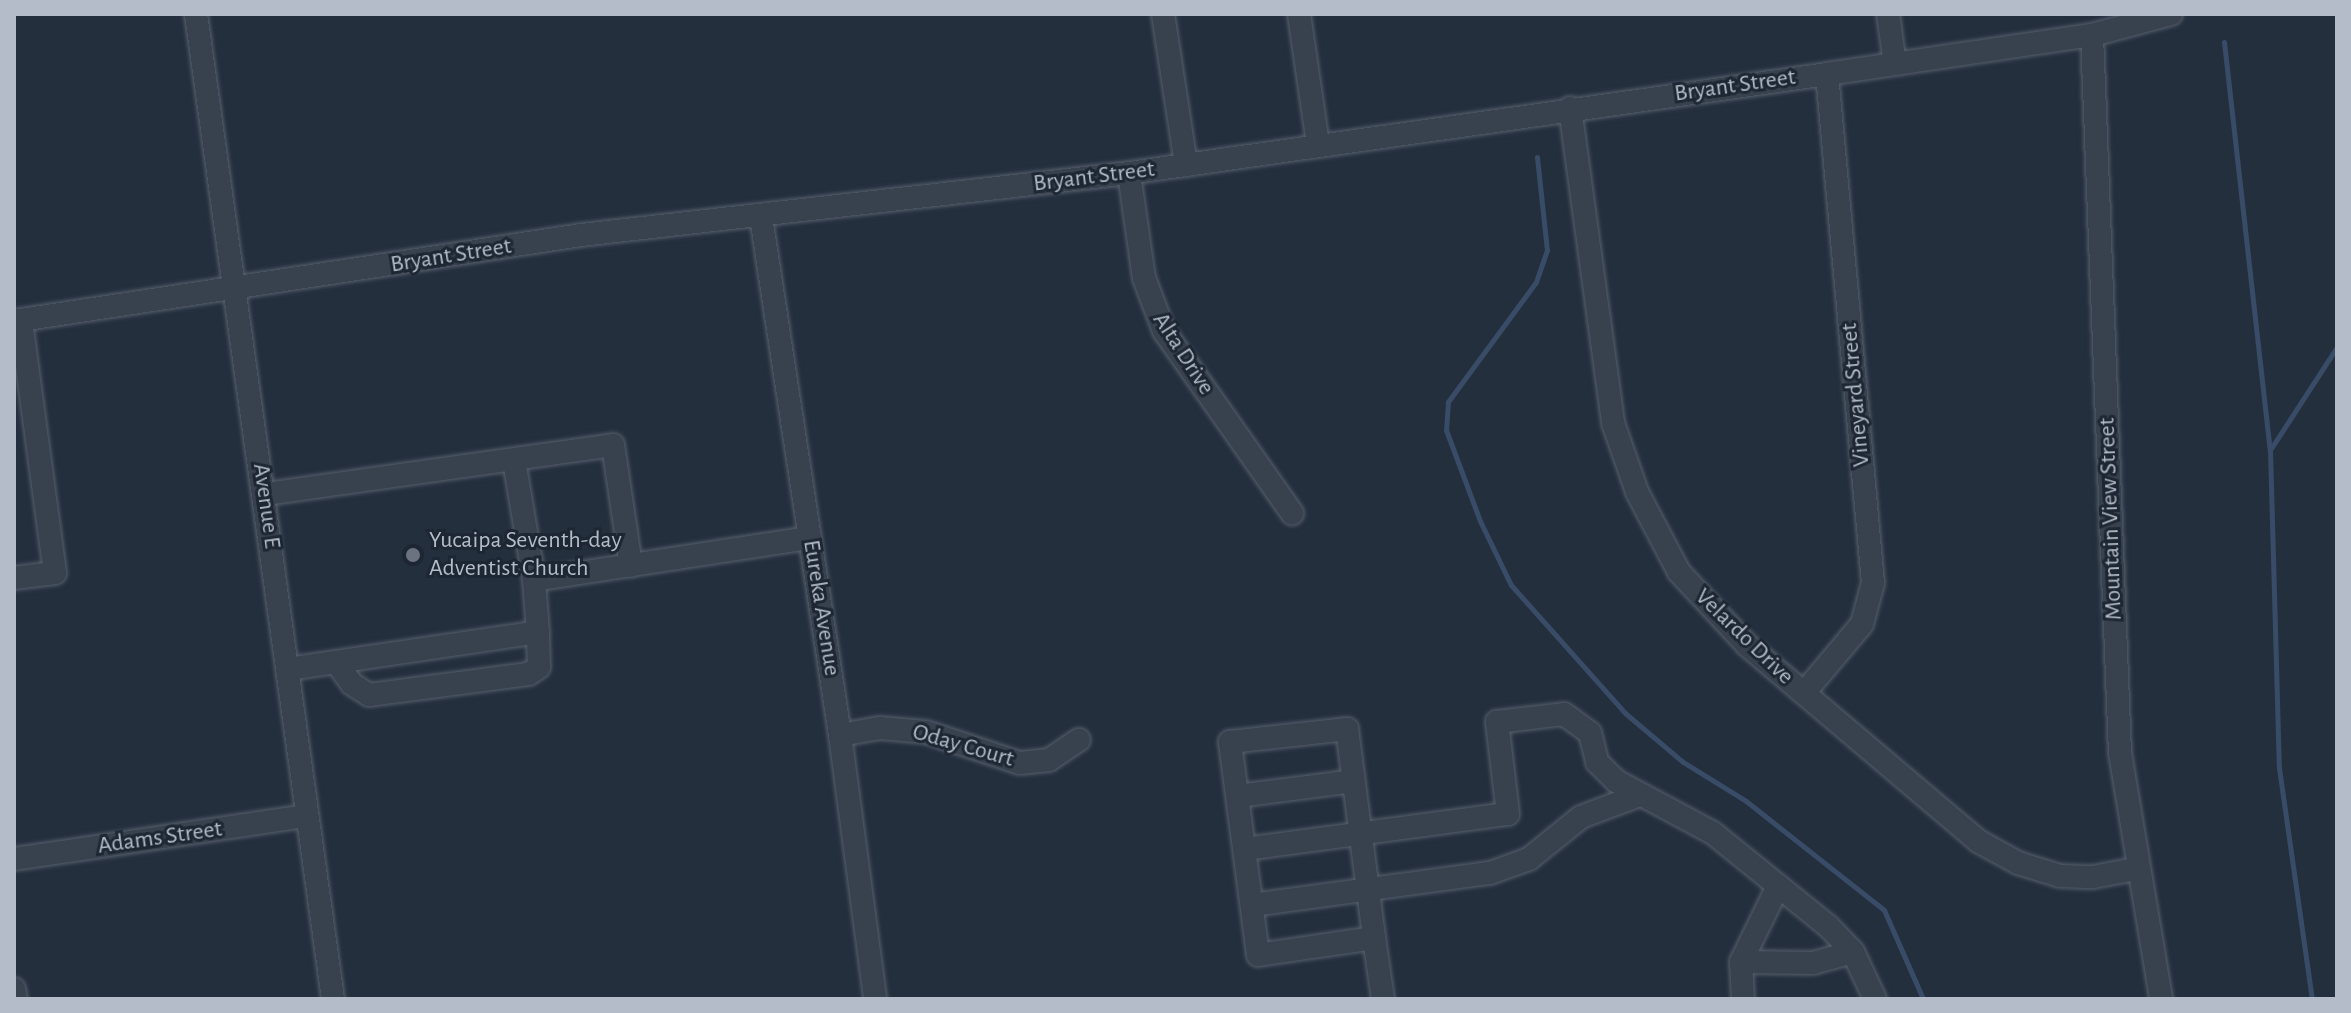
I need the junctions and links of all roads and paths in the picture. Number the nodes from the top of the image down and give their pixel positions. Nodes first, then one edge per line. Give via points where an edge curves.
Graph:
1 (196, 14) edge
2 (1163, 14) edge
3 (1299, 14) edge
4 (1888, 14) edge
5 (2171, 14) edge
6 (2092, 35) junction
7 (1895, 64) junction
8 (1827, 74) junction
9 (1570, 108) junction
10 (1318, 145) junction
11 (1186, 165) junction
12 (1129, 173) junction
13 (761, 217) junction
14 (238, 291) junction
15 (18, 321) edge
16 (505, 462) junction
17 (265, 494) junction
18 (1292, 513) dead end
19 (810, 538) junction
20 (631, 566) junction
21 (14, 578) edge
22 (534, 580) junction
23 (538, 632) junction
24 (336, 662) junction
25 (288, 669) junction
26 (1804, 693) junction
27 (840, 735) junction
28 (1079, 740) dead end
29 (1353, 781) junction
30 (1238, 796) junction
31 (1637, 796) junction
32 (306, 816) junction
33 (1360, 834) junction
34 (1245, 849) junction
35 (14, 859) edge
36 (2135, 869) junction
37 (1778, 886) junction
38 (1367, 890) junction
39 (1252, 905) junction
40 (1374, 938) junction
41 (1853, 952) junction
42 (1741, 962) junction
43 (14, 989) edge
44 (16, 999) edge
45 (333, 999) edge
46 (875, 999) edge
47 (1383, 999) edge
48 (1743, 999) edge
49 (1875, 999) edge
50 (2161, 999) edge

1 - 14 street, Avenue E
2 - 11 street
3 - 10 street
4 - 7 street
5 - 6 street, Bryant Street
6 - 7 street, Bryant Street
6 - 36 street, Mountain View Street via 2120,753
7 - 8 street, Bryant Street
8 - 9 street, Bryant Street
8 - 26 street, Vineyard Street via 1873,583 1862,624
9 - 10 street, Bryant Street
9 - 26 street, Velardo Drive via 1606,388 1637,492 1679,572 1717,615
10 - 11 street, Bryant Street
11 - 12 street, Bryant Street
12 - 13 street, Bryant Street
12 - 18 street, Alta Drive via 1144,278 1158,319
13 - 14 street, Bryant Street via 581,235
13 - 19 street, Eureka Avenue
14 - 15 street, Bryant Street
14 - 17 street, Avenue E
15 - 21 street via 55,573
16 - 17 street
16 - 20 street via 613,445
16 - 22 street
17 - 25 street, Avenue E
19 - 20 street
19 - 27 street, Eureka Avenue
20 - 22 street
22 - 23 street
23 - 24 street
23 - 24 street via 539,667 529,674 369,695 352,684
24 - 25 street
25 - 32 street, Avenue E
26 - 36 street, Velardo Drive via 1978,841 2018,863 2060,876 2093,877
27 - 28 street, Oday Court via 880,728 926,732 1020,763 1049,760
27 - 46 street, Eureka Avenue
29 - 30 street
29 - 30 street via 1347,729 1230,742
29 - 33 street
30 - 34 street
31 - 33 street via 1597,762 1590,733 1564,714 1497,722 1508,814
31 - 37 street via 1713,833
31 - 38 street via 1581,817 1529,859 1507,869
32 - 35 street, Adams Street
32 - 45 street, Avenue E
33 - 34 street
33 - 38 street
34 - 39 street
36 - 50 street, Mountain View Street
37 - 41 street
37 - 42 street
38 - 39 street
38 - 40 street
39 - 40 street via 1258,955
40 - 47 street
41 - 42 street via 1813,963
41 - 49 street
42 - 48 street
43 - 44 street

